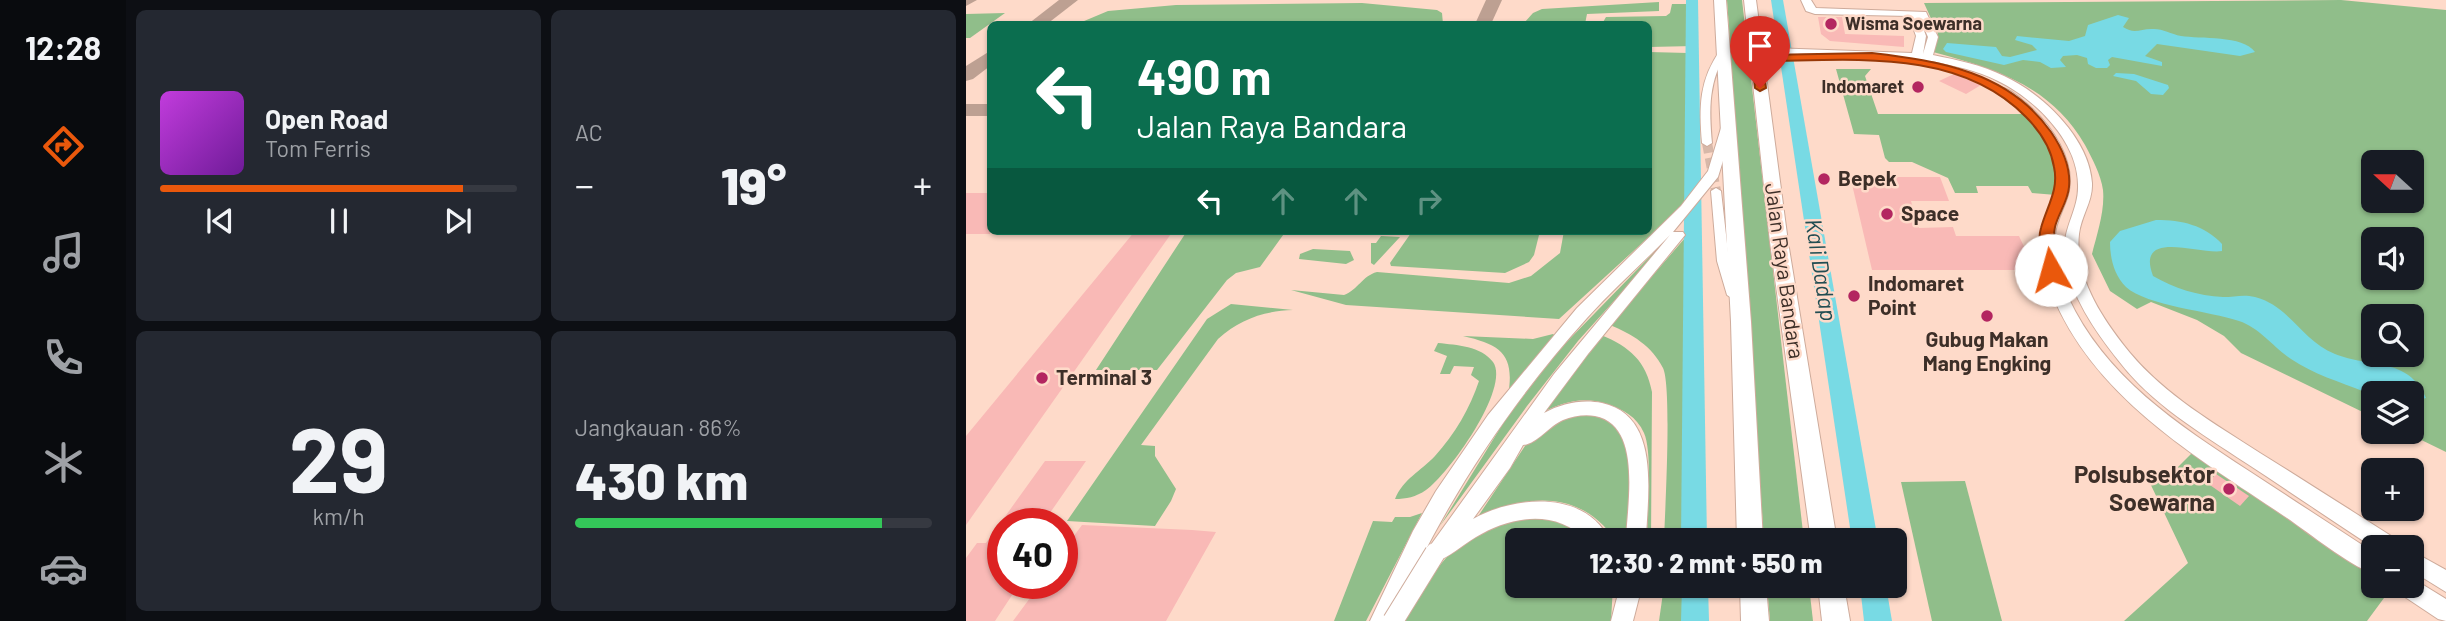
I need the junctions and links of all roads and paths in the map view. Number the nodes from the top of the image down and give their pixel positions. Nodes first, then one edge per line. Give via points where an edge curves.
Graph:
1 (1720, 0) edge
2 (1749, 0) edge
3 (1806, 0) edge
4 (1724, 51) junction
5 (1764, 54) junction
6 (1921, 59) junction
7 (1728, 121) junction
8 (1707, 143) tunnel mouth
9 (1707, 194) junction
10 (1665, 241) junction
11 (1741, 322) junction
12 (1496, 471) junction
13 (1589, 528) edge
14 (1636, 528) edge
15 (1749, 528) edge
16 (1822, 528) edge
17 (2372, 535) edge
18 (2361, 556) edge
19 (2424, 569) edge
20 (2446, 582) edge
21 (1619, 598) edge
22 (1628, 598) edge
23 (1754, 598) edge
24 (1833, 598) edge
25 (2424, 598) edge
26 (2446, 612) edge
27 (1381, 621) edge
28 (1391, 621) edge
29 (1621, 621) edge
30 (1755, 621) edge
31 (1836, 621) edge

1 - 4 main road, Jalan Raya Bandara
2 - 5 main road, Jalan Raya Bandara
3 - 6 street via 1815,11 1914,13
4 - 7 main road, Jalan Raya Bandara
4 - 8 street via 1714,63 1706,87
5 - 6 street
5 - 16 main road, Jalan Raya Bandara via 1779,242
6 - 17 street via 1971,68 2022,90 2050,114 2073,144 2085,193 2072,233 2072,257 2092,307 2122,356 2202,425
6 - 18 street via 1968,75 2016,100 2052,144 2063,188 2048,228 2047,254 2067,308 2096,358 2137,400 2188,441
7 - 9 street
7 - 11 main road, Jalan Raya Bandara
9 - 10 street
9 - 11 street
10 - 12 street via 1560,376
10 - 27 street via 1583,312 1467,459 1441,499
11 - 15 main road, Jalan Raya Bandara
12 - 14 street via 1533,429 1555,414 1585,407 1612,414 1626,424 1636,443
12 - 28 street, bridge
13 - 28 street via 1563,513 1538,509 1500,514 1469,529 1442,551
19 - 20 street
21 - 29 street
22 - 29 street
23 - 30 main road
24 - 31 main road
25 - 26 street

